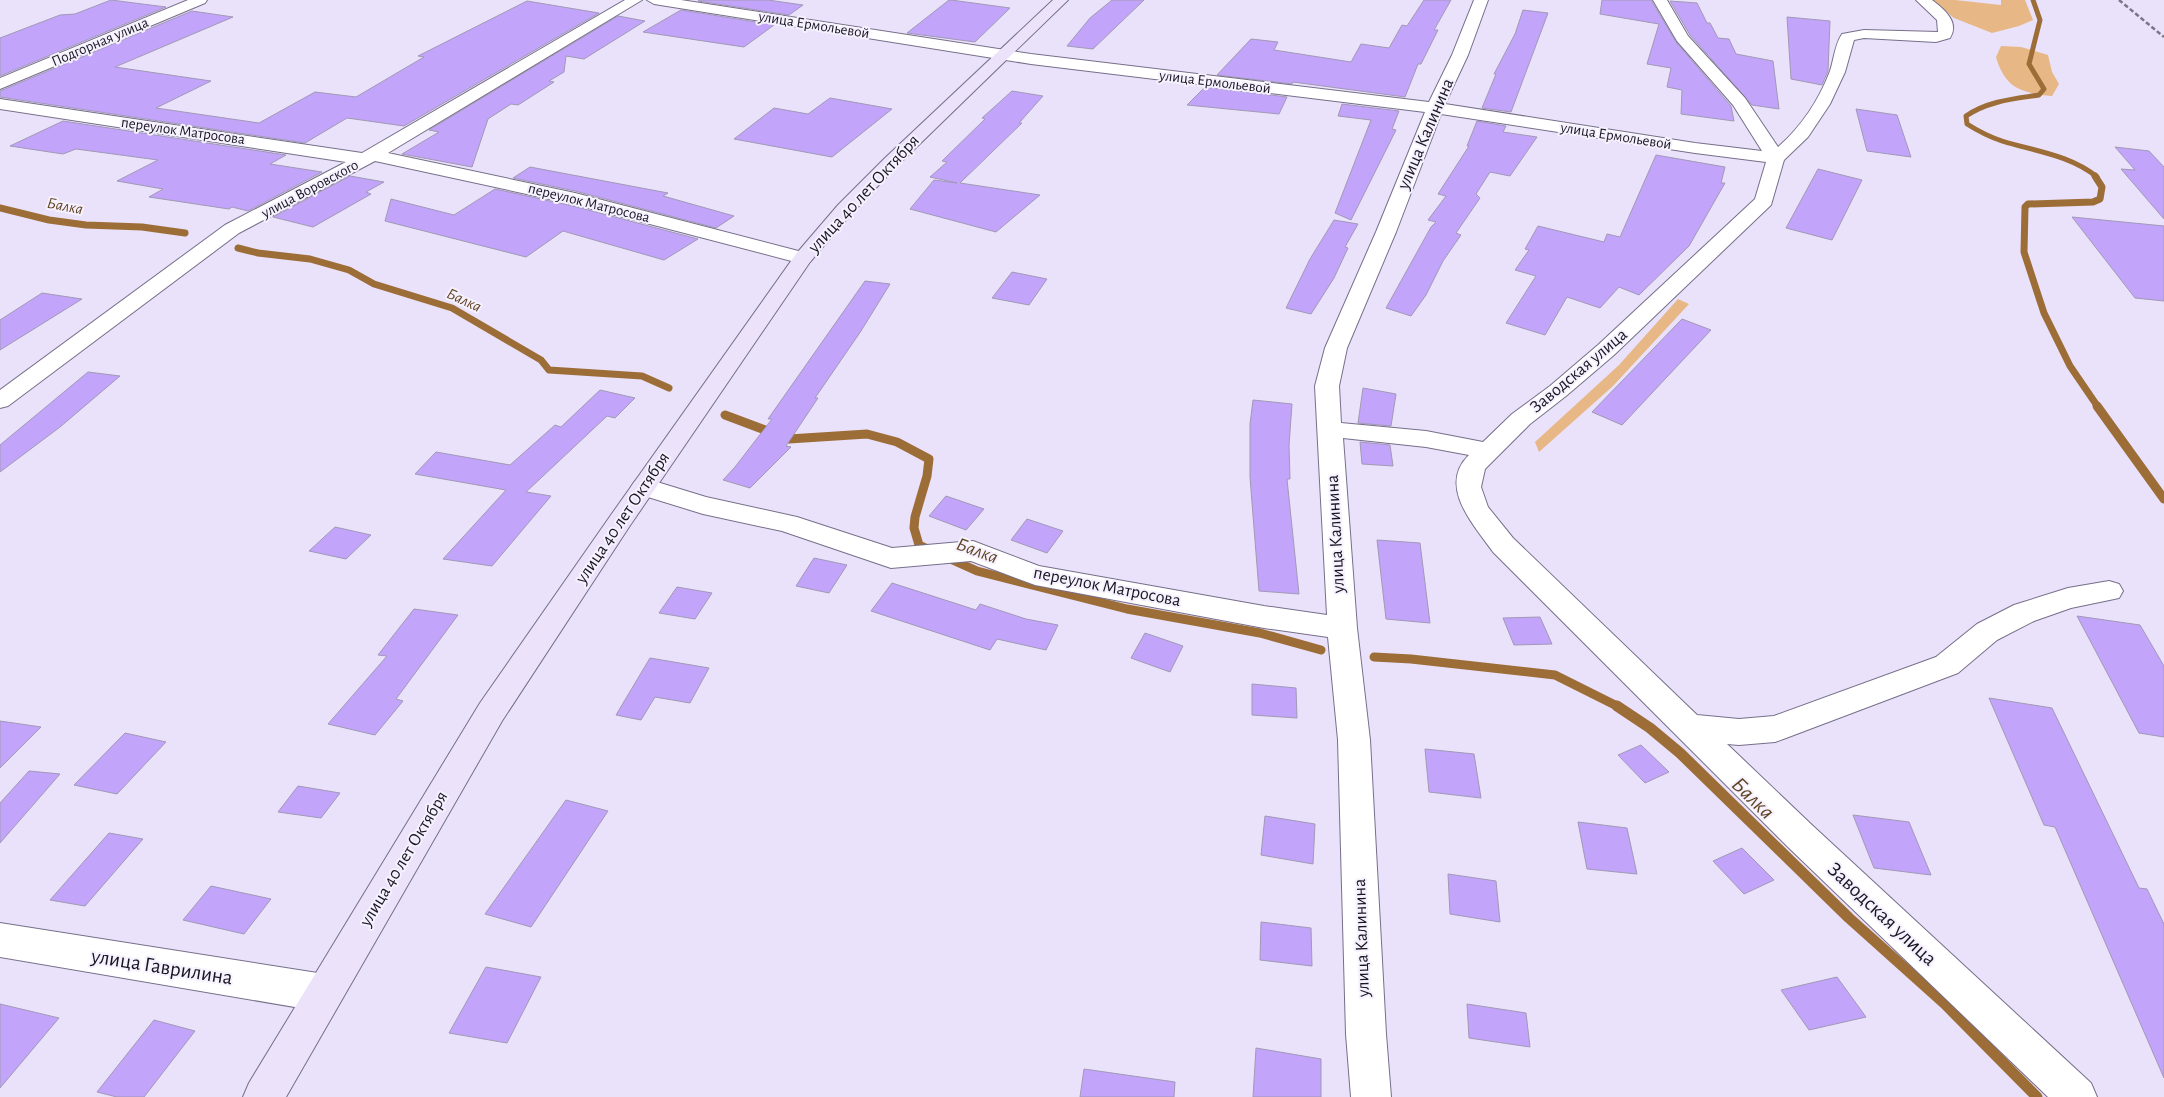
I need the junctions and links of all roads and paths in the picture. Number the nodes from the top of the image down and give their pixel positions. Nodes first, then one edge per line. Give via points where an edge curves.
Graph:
1 (200, 0) edge
2 (635, 0) edge
3 (654, 0) edge
4 (1061, 0) edge
5 (1481, 0) edge
6 (1660, 0) edge
7 (1924, 0) edge
8 (1002, 55) junction
9 (0, 70) edge
10 (24, 73) junction
11 (0, 84) edge
12 (0, 104) edge
13 (1435, 108) junction
14 (369, 157) junction
15 (1776, 158) junction
16 (803, 258) junction
17 (0, 401) edge
18 (1330, 429) junction
19 (1487, 451) junction
20 (644, 487) junction
21 (2109, 590) dead end
22 (1342, 628) junction
23 (1690, 727) junction
24 (0, 940) edge
25 (324, 994) junction
26 (263, 1097) edge
27 (1371, 1097) edge
28 (2077, 1097) edge

1 - 10 street, Подгорная улица
2 - 14 street, улица Воровского
3 - 8 street, улица Ермольевой
4 - 8 street, улица 40 лет Октября
5 - 13 street, улица Калинина
6 - 15 street via 1682,38 1740,102
7 - 15 street via 1945,19 1946,35 1864,34 1847,38 1834,83 1821,108 1794,144
8 - 13 street, улица Ермольевой
8 - 16 street, улица 40 лет Октября via 891,162
9 - 10 street
10 - 11 street, Подгорная улица
12 - 14 street, переулок Матросова
13 - 15 street, улица Ермольевой
13 - 18 street, улица Калинина via 1336,348 1327,386
14 - 16 street, переулок Матросова via 575,199
14 - 17 street, улица Воровского via 232,229
15 - 19 street, Заводская улица via 1764,201 1606,350
16 - 20 street, улица 40 лет Октября
18 - 19 street via 1426,439
18 - 22 street, улица Калинина
19 - 23 street, Заводская улица via 1473,466 1468,487 1476,509 1504,546
20 - 22 street, переулок Матросова via 703,505 787,523 891,558 973,551 1035,575
20 - 25 street, улица 40 лет Октября via 492,712
21 - 23 street via 2068,598 2024,613 1987,632 1947,665 1775,729 1738,732
22 - 27 street, улица Калинина via 1354,740
23 - 28 street, Заводская улица via 1801,837
24 - 25 street, улица Гаврилина
25 - 26 street, улица 40 лет Октября

